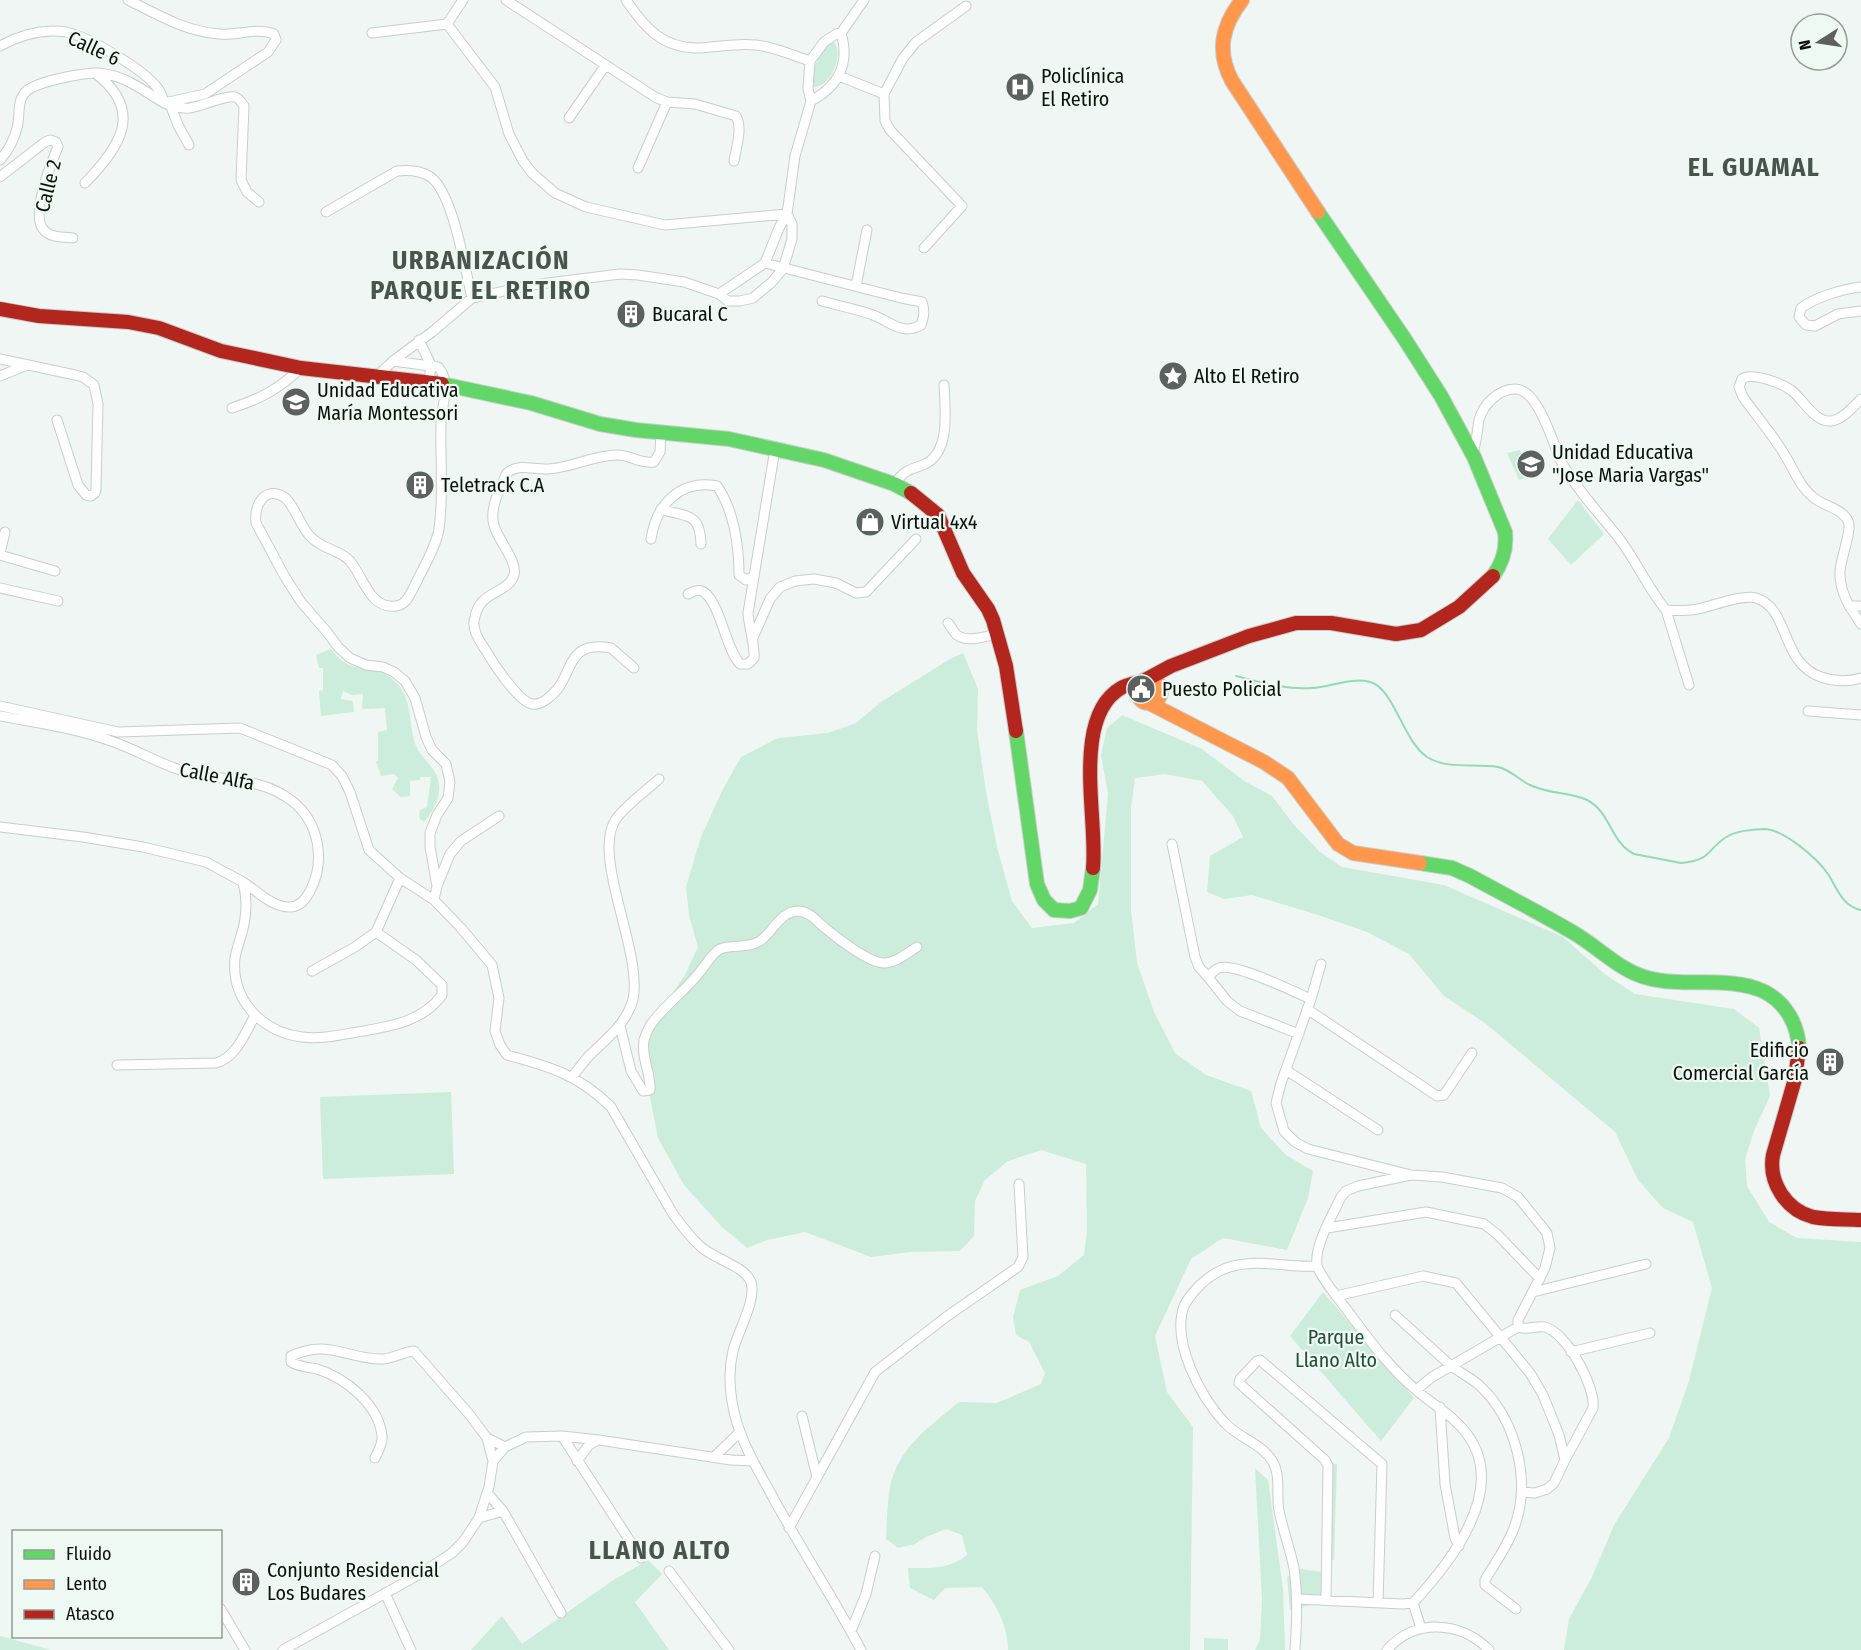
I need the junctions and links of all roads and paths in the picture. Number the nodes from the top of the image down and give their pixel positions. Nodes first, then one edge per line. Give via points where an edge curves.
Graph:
1 (128, 0) edge
2 (463, 0) edge
3 (506, 0) edge
4 (626, 0) edge
5 (864, 0) edge
6 (1242, 0) edge
7 (966, 6) dead end
8 (447, 24) junction
9 (372, 33) dead end
10 (841, 33) junction
11 (0, 46) edge
12 (810, 61) junction
13 (605, 66) junction
14 (95, 73) junction
15 (839, 76) junction
16 (884, 94) junction
17 (811, 101) junction
18 (667, 102) junction
19 (167, 105) junction
20 (569, 118) dead end
21 (189, 145) dead end
22 (0, 160) edge
23 (734, 161) dead end
24 (638, 168) dead end
25 (0, 177) edge
26 (85, 183) dead end
27 (260, 202) dead end
28 (326, 212) dead end
29 (787, 214) junction
30 (867, 230) dead end
31 (73, 238) dead end
32 (924, 248) dead end
33 (765, 263) junction
34 (783, 269) junction
35 (856, 286) junction
36 (1861, 287) edge
37 (719, 294) junction
38 (472, 298) junction
39 (822, 302) dead end
40 (0, 309) edge
41 (1861, 311) edge
42 (419, 340) junction
43 (0, 359) edge
44 (393, 361) junction
45 (27, 365) junction
46 (431, 365) junction
47 (301, 368) junction
48 (0, 376) edge
49 (377, 376) junction
50 (429, 381) junction
51 (445, 385) junction
52 (944, 385) dead end
53 (1861, 399) edge
54 (232, 408) dead end
55 (57, 420) dead end
56 (1479, 421) junction
57 (1459, 427) junction
58 (661, 432) junction
59 (776, 449) junction
60 (1473, 452) junction
61 (894, 484) junction
62 (661, 509) junction
63 (5, 532) dead end
64 (651, 539) dead end
65 (916, 539) dead end
66 (700, 544) dead end
67 (0, 554) edge
68 (55, 571) dead end
69 (753, 577) junction
70 (0, 588) edge
71 (688, 594) dead end
72 (58, 601) dead end
73 (1849, 606) junction
74 (1861, 606) edge
75 (1666, 610) junction
76 (948, 623) dead end
77 (1861, 624) edge
78 (997, 634) junction
79 (752, 640) junction
80 (1189, 660) junction
81 (634, 668) dead end
82 (1861, 678) edge
83 (1145, 680) junction
84 (1689, 685) dead end
85 (1160, 692) junction
86 (1147, 703) junction
87 (0, 706) edge
88 (1102, 710) junction
89 (1808, 711) dead end
90 (1168, 715) junction
91 (1861, 715) edge
92 (0, 716) edge
93 (659, 779) dead end
94 (499, 816) dead end
95 (0, 828) edge
96 (1172, 844) dead end
97 (400, 878) junction
98 (243, 882) junction
99 (436, 886) junction
100 (434, 900) junction
101 (376, 932) junction
102 (916, 947) dead end
103 (1321, 964) dead end
104 (312, 971) dead end
105 (1208, 977) junction
106 (1311, 999) junction
107 (1307, 1010) junction
108 (255, 1016) junction
109 (620, 1026) junction
110 (1299, 1034) junction
111 (1473, 1053) dead end
112 (117, 1065) dead end
113 (1286, 1070) junction
114 (572, 1077) junction
115 (1378, 1130) dead end
116 (1410, 1175) junction
117 (1019, 1185) dead end
118 (1861, 1221) edge
119 (1327, 1228) junction
120 (1646, 1264) dead end
121 (1317, 1266) junction
122 (1540, 1279) junction
123 (1533, 1292) junction
124 (1336, 1296) junction
125 (1395, 1315) dead end
126 (1518, 1327) junction
127 (1650, 1333) dead end
128 (1501, 1337) junction
129 (1571, 1352) junction
130 (1451, 1366) junction
131 (1416, 1390) junction
132 (1440, 1407) junction
133 (802, 1416) dead end
134 (739, 1433) junction
135 (562, 1436) junction
136 (488, 1438) junction
137 (599, 1440) junction
138 (505, 1447) junction
139 (714, 1457) junction
140 (375, 1458) dead end
141 (1564, 1460) junction
142 (493, 1461) junction
143 (577, 1461) junction
144 (753, 1461) junction
145 (817, 1477) junction
146 (1522, 1492) junction
147 (487, 1493) junction
148 (503, 1511) junction
149 (479, 1518) junction
150 (789, 1528) junction
151 (1459, 1546) junction
152 (875, 1556) dead end
153 (640, 1558) dead end
154 (669, 1571) dead end
155 (385, 1593) junction
156 (1297, 1599) junction
157 (1326, 1600) junction
158 (1378, 1603) junction
159 (1413, 1603) junction
160 (1516, 1609) dead end
161 (222, 1611) edge
162 (561, 1613) dead end
163 (1421, 1628) junction
164 (851, 1631) junction
165 (245, 1650) edge
166 (283, 1650) edge
167 (411, 1650) edge
168 (729, 1650) edge
169 (861, 1650) edge
170 (1295, 1650) edge
171 (1388, 1650) edge
172 (1489, 1650) edge

1 - 19 street via 189,30 222,35 258,31 274,34 276,40 268,52 205,94
2 - 8 street
3 - 13 street
4 - 12 street via 656,37 685,47 756,45
5 - 10 street
6 - 57 street via 1230,15 1223,36 1225,66
7 - 16 street via 916,42
8 - 9 street
8 - 29 street via 495,87 509,134 523,161 563,197 586,207 665,225
10 - 12 street via 824,42
10 - 15 street via 844,48
11 - 19 street, Calle 6 via 19,35 44,32 66,32 83,38 149,79
12 - 17 street
13 - 18 street
13 - 20 street
14 - 19 street via 132,83
14 - 22 street via 32,87 24,93 18,127
14 - 26 street via 118,96 124,120 117,142
15 - 16 street
15 - 17 street
16 - 32 street via 885,121 890,130 962,206
17 - 29 street via 795,156
18 - 23 street via 695,104 736,116 739,130
18 - 24 street
19 - 21 street, Calle 6
19 - 27 street via 193,107 225,98 240,100 244,106 242,185
25 - 31 street, Calle 2 via 45,142 56,142 58,147 44,186 39,220 41,228 49,234
28 - 38 street via 397,171 430,176 446,197
29 - 33 street
29 - 34 street via 792,239
30 - 35 street
33 - 34 street
33 - 37 street
34 - 35 street
34 - 37 street via 753,298 728,301
35 - 39 street via 922,302 925,308 921,325 896,328 872,315
36 - 41 street via 1807,303 1800,308 1799,317 1806,325 1815,326 1838,314
37 - 38 street via 684,282 620,274 532,285
38 - 42 street
40 - 47 street via 159,328 221,351
42 - 44 street
42 - 46 street
43 - 45 street
44 - 46 street
44 - 49 street
45 - 48 street
45 - 55 street via 83,377 94,385 98,404 96,489 91,496 78,485
46 - 50 street
46 - 51 street via 442,370
47 - 49 street
47 - 54 street via 258,400
49 - 50 street
50 - 51 street
51 - 58 street via 531,403 600,424
51 - 99 street via 439,530 409,598 401,605 393,607 368,592 349,560 319,545 283,497 264,496 257,502 255,514 285,577 338,647 350,658 394,672 415,698 426,737 446,764 450,782 448,798 430,833
52 - 61 street via 946,430 936,454 927,463 905,471
53 - 73 street via 1835,421 1827,422 1820,420 1790,389 1760,377 1746,376 1739,387 1786,456 1801,487 1848,520 1850,527 1839,572
56 - 57 street
56 - 60 street
56 - 75 street via 1489,400 1505,390 1517,389 1528,394 1539,408 1563,464 1619,538
57 - 60 street
58 - 59 street via 729,438
58 - 81 street via 660,452 654,462 606,455 548,469 519,467 507,472 493,520 514,575 481,603 474,622 474,630 492,661 529,703 547,700 559,687 573,659 589,648 611,648
59 - 61 street via 824,460
59 - 69 street
60 - 80 street via 1507,541 1501,561 1488,580 1447,615 1409,634 1328,622 1294,623
61 - 78 street via 938,515 963,573 988,609
62 - 64 street
62 - 66 street via 695,520 700,528
62 - 69 street via 680,489 717,486 730,512 739,575
63 - 67 street
65 - 79 street via 866,592 856,593 836,582 814,579 780,586
67 - 68 street
69 - 79 street via 748,613
70 - 72 street
71 - 79 street via 702,591 708,597 732,656 740,664 754,658
73 - 74 street
73 - 77 street
75 - 82 street via 1687,611 1756,598 1775,612 1802,667 1829,680
75 - 84 street
76 - 78 street via 961,637
78 - 88 street via 1011,695 1034,875 1040,897 1055,910 1069,912 1081,908 1091,889 1095,854 1090,763 1092,734
80 - 83 street
80 - 85 street via 1168,676
83 - 85 street via 1155,681
83 - 86 street via 1137,692 1139,699
83 - 88 street via 1116,691
85 - 86 street via 1156,701
85 - 90 street
86 - 88 street via 1121,699
86 - 90 street
87 - 97 street via 118,732 240,729 332,765 350,792 369,850
89 - 91 street
90 - 118 street via 1288,777 1338,844 1353,853 1452,868 1647,978 1743,987 1776,999 1793,1020 1800,1046 1793,1087 1772,1157 1776,1186 1790,1204 1811,1216
92 - 98 street, Calle Alfa via 111,741 187,772 260,784 292,801 310,822 318,842 320,863 305,901 292,907 277,905
93 - 109 street via 617,817 610,834 609,858 634,984 633,1000
94 - 99 street via 461,841 450,854
95 - 98 street via 143,847 206,862
96 - 105 street via 1195,957
97 - 100 street
97 - 101 street
98 - 108 street via 247,910 235,958 237,988
99 - 100 street
100 - 114 street via 492,965 499,998 495,1031 507,1055 543,1064
101 - 104 street
101 - 108 street via 416,960 442,985 442,995 435,1005 402,1023 326,1038 300,1037
102 - 109 street via 901,957 880,963 800,911 785,915 756,943 717,950 648,1030 644,1059 650,1090 638,1086
103 - 106 street
105 - 106 street via 1222,967 1254,974
105 - 110 street via 1240,1011
106 - 107 street
107 - 110 street
107 - 111 street via 1437,1096 1444,1095
108 - 112 street via 226,1060
109 - 114 street
110 - 113 street
113 - 115 street
113 - 116 street via 1276,1103 1284,1131 1295,1142 1308,1149
114 - 134 street via 611,1107 684,1229 700,1246 746,1274 750,1281 752,1290 729,1373
116 - 119 street via 1346,1191
116 - 122 street via 1502,1188 1518,1197 1547,1233 1550,1248
117 - 145 street via 1023,1257 1018,1266 875,1372
119 - 121 street
119 - 122 street via 1426,1212 1484,1224
120 - 123 street
121 - 124 street
121 - 156 street via 1245,1264 1220,1271 1191,1294 1181,1322 1198,1387 1226,1425 1258,1446 1274,1464
122 - 123 street
123 - 126 street
124 - 128 street via 1423,1276 1439,1278 1456,1283
124 - 131 street via 1370,1342
125 - 130 street
126 - 128 street
126 - 129 street via 1544,1326 1553,1330
127 - 129 street
128 - 130 street
128 - 141 street via 1543,1395
129 - 141 street via 1584,1372 1594,1401
130 - 131 street
130 - 146 street via 1480,1386 1499,1410 1521,1465
131 - 132 street
132 - 151 street via 1445,1484
132 - 151 street via 1469,1436 1479,1460 1480,1492 1475,1514
133 - 145 street
134 - 139 street
134 - 144 street
135 - 137 street
135 - 138 street via 526,1437
135 - 143 street
136 - 138 street
136 - 140 street via 414,1351 381,1359 314,1348 291,1356 296,1366 317,1369 350,1386 367,1404 378,1419 382,1438
136 - 142 street
137 - 139 street
137 - 143 street via 589,1445
138 - 142 street
139 - 144 street
141 - 146 street via 1554,1483 1547,1489
142 - 147 street
143 - 153 street
144 - 150 street
145 - 150 street
146 - 160 street via 1515,1527 1485,1580 1485,1585
147 - 148 street
147 - 149 street
148 - 149 street
148 - 162 street
149 - 155 street via 452,1553
150 - 164 street
151 - 159 street
152 - 164 street via 866,1594
154 - 168 street
155 - 166 street
155 - 167 street
156 - 157 street
156 - 170 street
157 - 158 street
157 - 158 street via 1328,1466 1242,1386 1240,1379 1260,1360 1382,1464
158 - 159 street
159 - 163 street
161 - 165 street
163 - 171 street via 1393,1643
163 - 172 street via 1462,1631
164 - 169 street

